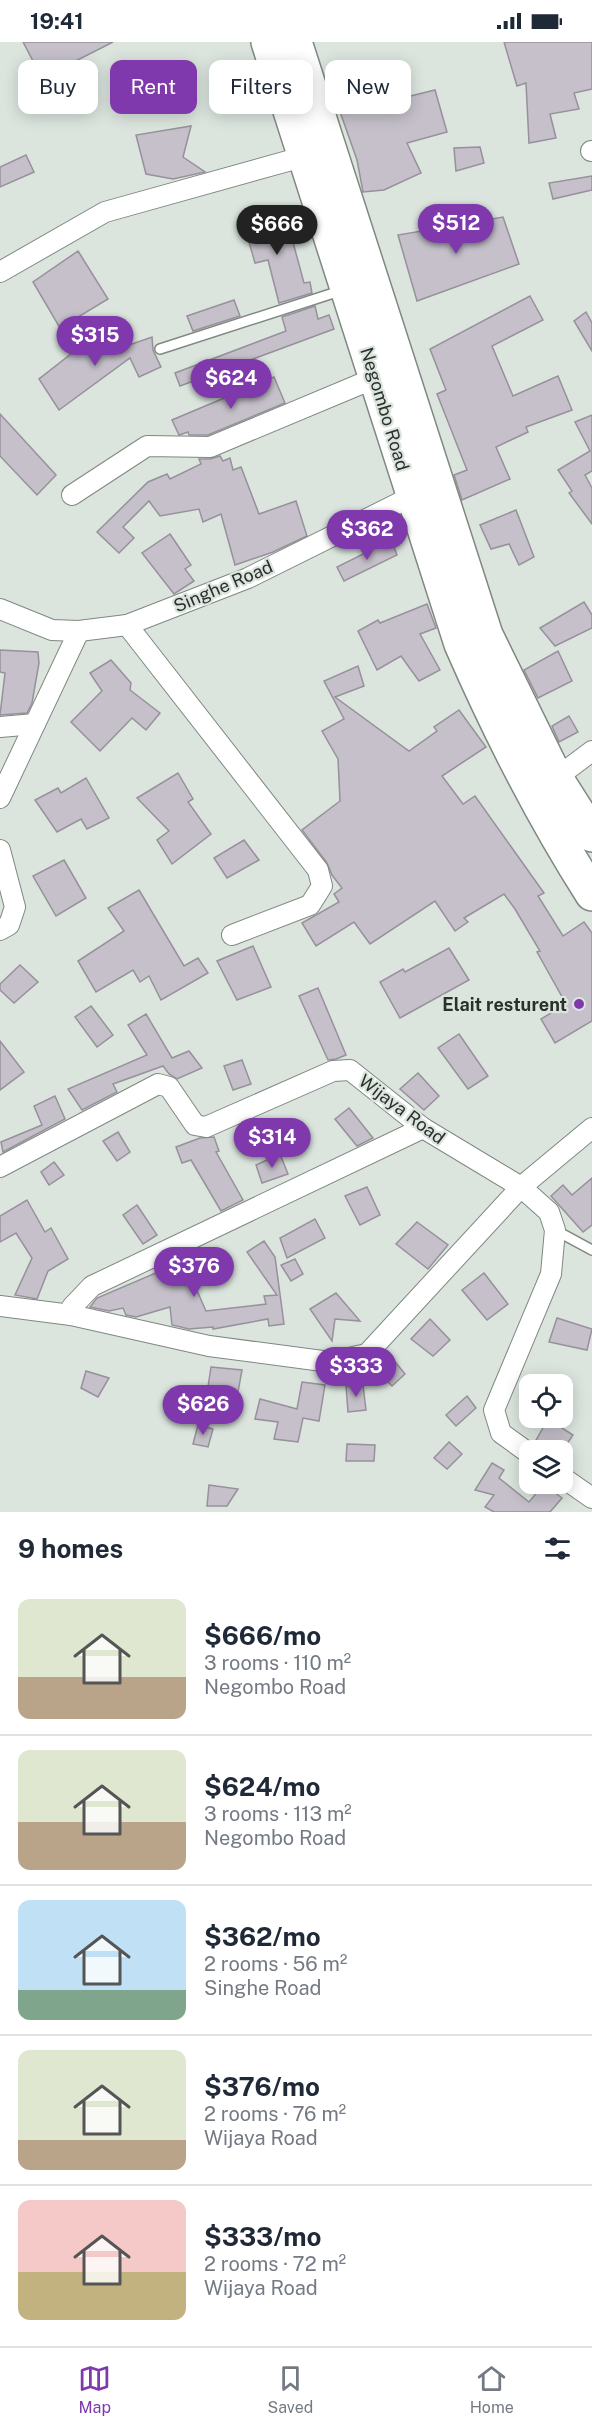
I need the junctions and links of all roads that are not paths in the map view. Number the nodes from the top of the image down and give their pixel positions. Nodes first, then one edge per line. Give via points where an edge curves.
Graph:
1 (268, 42) edge
2 (295, 42) edge
3 (317, 153) junction
4 (0, 272) edge
5 (346, 289) junction
6 (160, 349) dead end
7 (375, 378) junction
8 (424, 490) junction
9 (72, 495) dead end
10 (0, 609) edge
11 (127, 625) junction
12 (79, 631) junction
13 (35, 724) junction
14 (0, 727) edge
15 (592, 751) edge
16 (556, 778) junction
17 (0, 798) edge
18 (592, 835) edge
19 (0, 851) edge
20 (592, 894) edge
21 (0, 930) edge
22 (232, 935) dead end
23 (423, 1128) junction
24 (592, 1128) edge
25 (0, 1167) edge
26 (521, 1187) junction
27 (555, 1230) junction
28 (592, 1250) edge
29 (0, 1306) edge
30 (71, 1315) junction
31 (519, 1446) edge
32 (573, 1485) edge
33 (592, 1498) edge

1 - 3 highway, Negombo Road
2 - 3 highway, Negombo Road
3 - 4 street via 105,212
3 - 5 highway, Negombo Road
3 - 8 highway, Negombo Road
5 - 6 lane
5 - 7 highway, Negombo Road
7 - 8 highway, Negombo Road
7 - 9 street via 210,447 147,446
8 - 11 street, Singhe Road via 248,578
8 - 16 highway, Negombo Road via 486,635
8 - 20 highway, Negombo Road via 461,644 531,793
10 - 12 street, Singhe Road via 52,630
11 - 12 street, Singhe Road
11 - 22 street via 318,870 322,886 310,905
12 - 13 street
13 - 14 street
13 - 17 street
15 - 16 street
16 - 18 highway, Negombo Road
19 - 21 street via 15,907 9,925
23 - 25 street, Wijaya Road via 350,1070 333,1071 206,1127 195,1125 169,1087 158,1084
23 - 26 street, Wijaya Road
23 - 30 street via 92,1286 72,1307
24 - 26 street
26 - 27 street, Wijaya Road via 549,1212
26 - 30 street via 368,1354 330,1362 209,1347
27 - 28 lane
27 - 31 street via 551,1274 494,1410 501,1433
29 - 30 street
32 - 33 street

